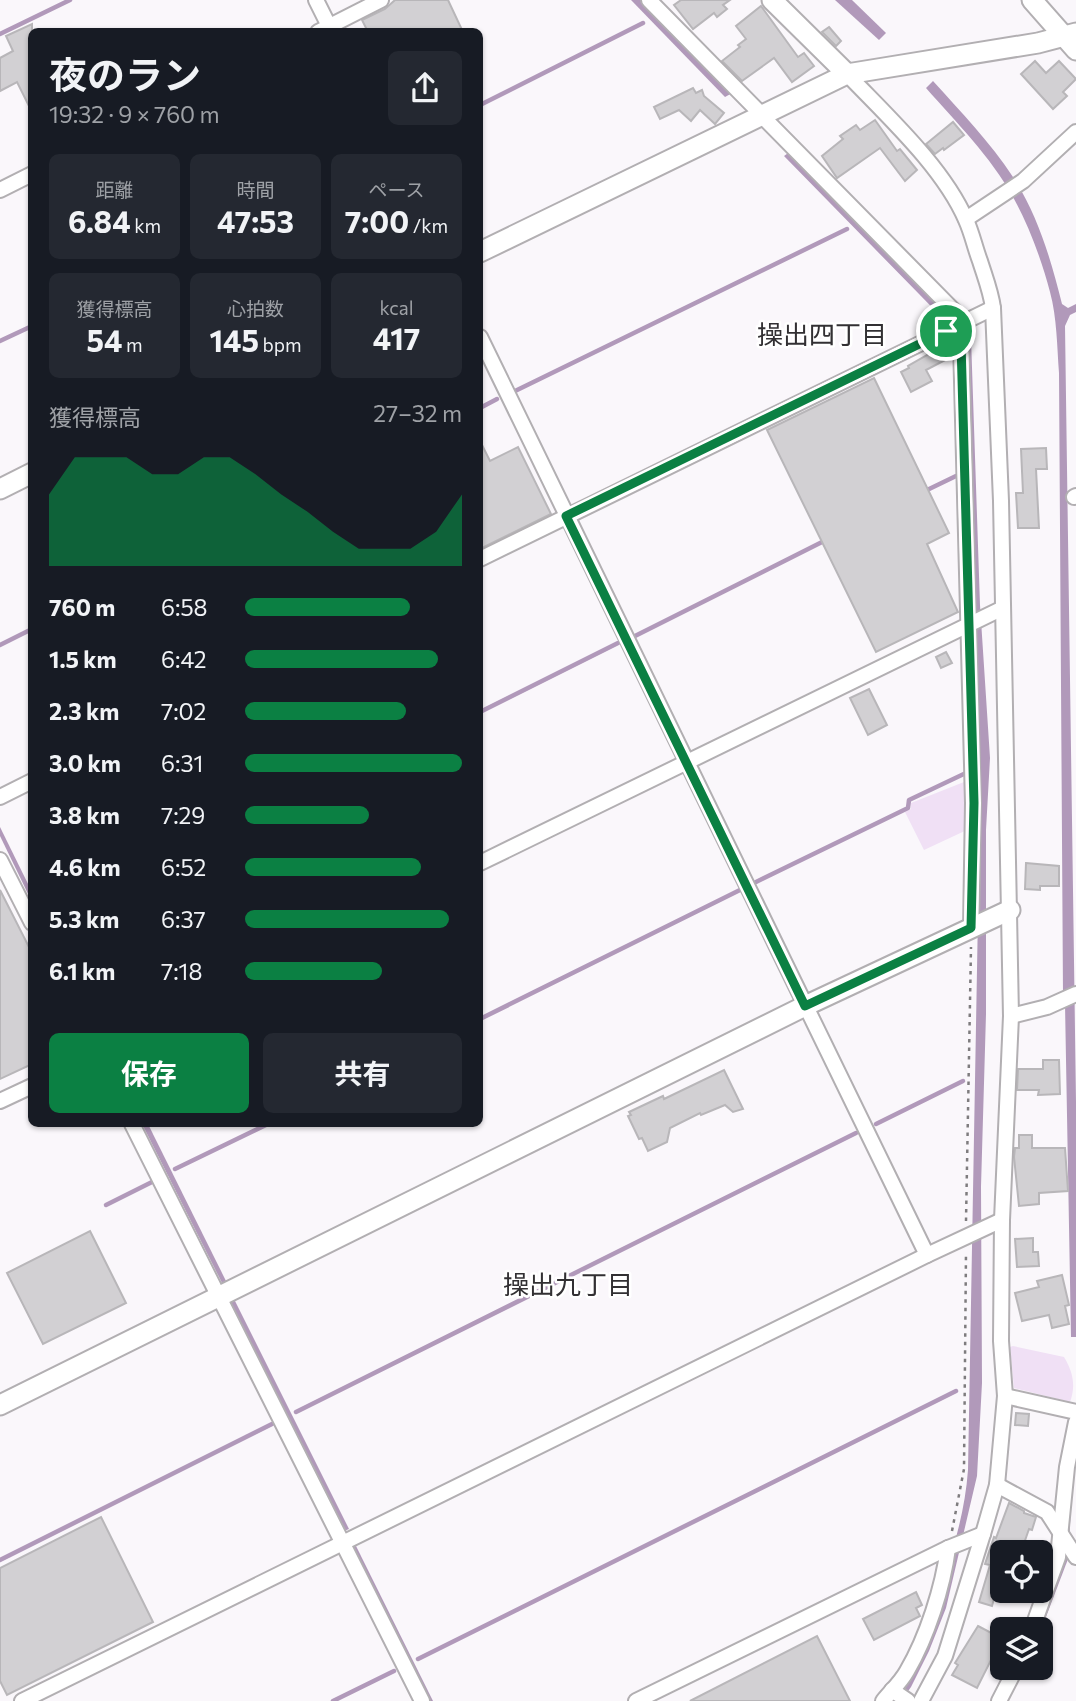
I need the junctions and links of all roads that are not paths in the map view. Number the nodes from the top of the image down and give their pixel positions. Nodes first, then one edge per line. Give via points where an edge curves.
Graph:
1 (316, 0) edge
2 (380, 0) edge
3 (649, 0) edge
4 (772, 0) edge
5 (1032, 0) edge
6 (325, 28) edge
7 (330, 28) edge
8 (1072, 40) edge
9 (847, 75) junction
10 (758, 118) junction
11 (1076, 132) edge
12 (28, 176) edge
13 (0, 190) edge
14 (966, 219) junction
15 (483, 251) edge
16 (993, 308) junction
17 (965, 322) junction
18 (946, 331) junction
19 (483, 343) edge
20 (28, 475) edge
21 (0, 489) edge
22 (566, 516) junction
23 (483, 558) edge
24 (1003, 608) junction
25 (970, 624) junction
26 (686, 761) junction
27 (28, 783) edge
28 (0, 797) edge
29 (0, 860) edge
30 (483, 862) edge
31 (1010, 910) junction
32 (28, 915) edge
33 (971, 928) junction
34 (1069, 997) edge
35 (805, 1006) junction
36 (1011, 1016) junction
37 (28, 1088) edge
38 (0, 1101) edge
39 (132, 1127) edge
40 (1002, 1220) junction
41 (927, 1255) junction
42 (218, 1298) junction
43 (1006, 1396) junction
44 (0, 1405) edge
45 (1076, 1412) edge
46 (1076, 1422) edge
47 (1072, 1468) edge
48 (997, 1485) junction
49 (984, 1534) junction
50 (343, 1543) junction
51 (1068, 1544) edge
52 (948, 1548) junction
53 (1036, 1617) edge
54 (1010, 1680) edge
55 (895, 1696) edge
56 (22, 1701) edge
57 (422, 1701) edge
58 (636, 1701) edge
59 (921, 1701) edge
60 (999, 1701) edge

1 - 6 street
2 - 7 street
3 - 10 street
4 - 9 street
5 - 8 street
8 - 9 street
9 - 10 street
9 - 14 street via 922,155
10 - 15 street
10 - 17 street
11 - 14 street via 1023,181
12 - 13 street
14 - 16 street
16 - 17 street
16 - 24 street
17 - 18 street
18 - 22 street
18 - 25 street via 961,343
19 - 22 street
20 - 21 street
22 - 23 street
22 - 26 street
24 - 25 street
24 - 31 street
25 - 26 street
25 - 33 street
26 - 30 street
26 - 35 street
27 - 28 street
29 - 32 street
31 - 33 street
31 - 36 street
33 - 35 street
34 - 36 street
35 - 41 street
35 - 42 street
36 - 40 street
37 - 38 street
39 - 42 street
40 - 41 street
40 - 43 street via 1001,1341
41 - 50 street
42 - 44 street
42 - 50 street
43 - 45 street
43 - 48 street
46 - 47 street
47 - 51 street
48 - 49 street
48 - 51 street via 1047,1512
49 - 52 street
49 - 59 street via 945,1656
50 - 56 street
50 - 57 street
51 - 53 street via 1058,1557
52 - 55 street via 922,1644
52 - 58 street
54 - 60 street

